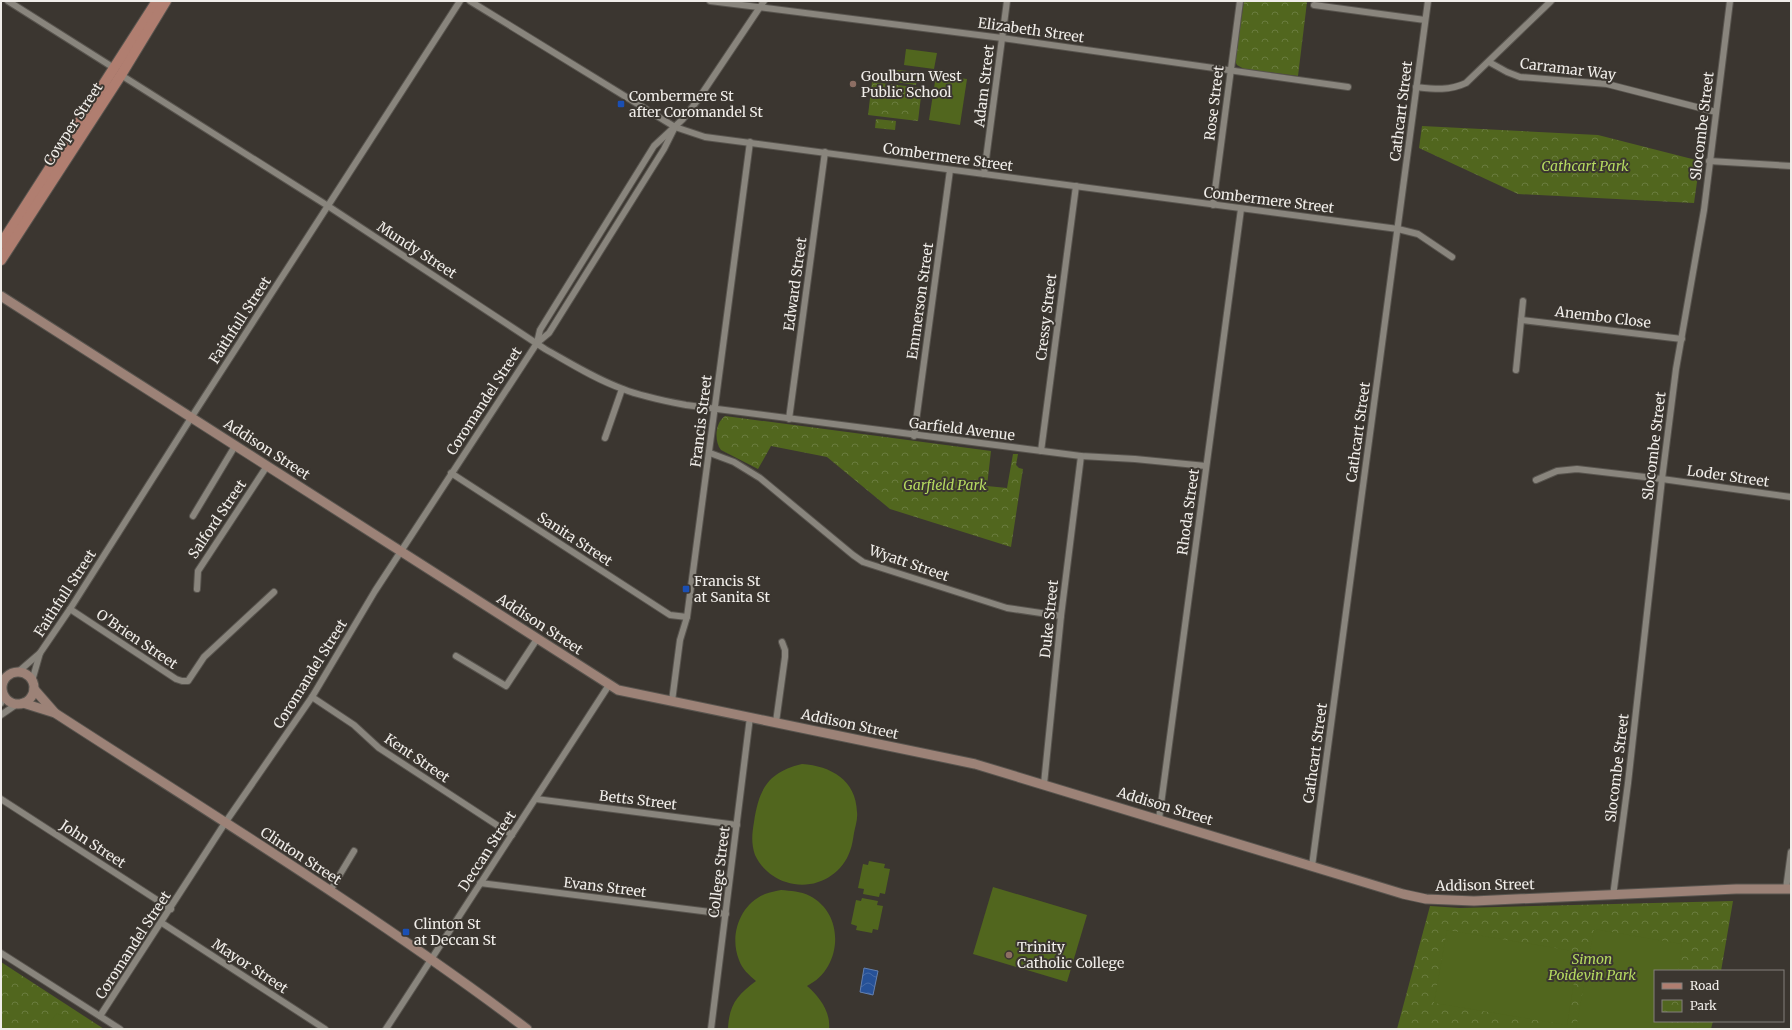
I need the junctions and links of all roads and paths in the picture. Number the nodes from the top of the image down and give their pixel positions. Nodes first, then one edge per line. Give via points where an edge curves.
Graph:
1 (8, 1) edge
2 (157, 1) edge
3 (166, 1) edge
4 (460, 1) edge
5 (470, 1) edge
6 (710, 1) edge
7 (764, 1) edge
8 (1007, 1) edge
9 (1428, 1) edge
10 (1551, 1) edge
11 (1730, 1) edge
12 (1240, 3) edge
13 (1314, 5) dead end
14 (760, 7) junction
15 (1425, 20) junction
16 (1002, 38) junction
17 (1489, 62) junction
18 (1231, 70) junction
19 (117, 71) junction
20 (1348, 87) dead end
21 (1416, 87) junction
22 (1716, 112) junction
23 (674, 127) junction
24 (750, 142) junction
25 (825, 152) junction
26 (1709, 161) junction
27 (1791, 166) edge
28 (950, 170) junction
29 (984, 174) junction
30 (1076, 186) junction
31 (626, 190) junction
32 (635, 196) junction
33 (1213, 205) junction
34 (328, 206) junction
35 (1241, 209) junction
36 (1398, 229) junction
37 (596, 238) junction
38 (605, 243) junction
39 (1, 244) edge
40 (1452, 256) dead end
41 (1, 260) edge
42 (568, 285) junction
43 (576, 290) junction
44 (1, 296) edge
45 (1523, 301) dead end
46 (1521, 320) junction
47 (1682, 339) junction
48 (537, 343) junction
49 (1516, 370) dead end
50 (622, 389) junction
51 (715, 409) junction
52 (191, 418) junction
53 (789, 419) junction
54 (914, 436) junction
55 (605, 438) dead end
56 (235, 446) junction
57 (1041, 451) junction
58 (710, 453) junction
59 (1081, 456) junction
60 (267, 466) junction
61 (1206, 466) junction
62 (451, 473) junction
63 (1662, 479) junction
64 (1536, 480) dead end
65 (1791, 497) edge
66 (193, 516) dead end
67 (401, 551) junction
68 (197, 589) dead end
69 (274, 592) dead end
70 (70, 609) junction
71 (1060, 616) junction
72 (687, 617) junction
73 (537, 639) junction
74 (782, 642) dead end
75 (40, 653) junction
76 (456, 656) dead end
77 (1, 670) edge
78 (14, 673) junction
79 (33, 685) junction
80 (609, 686) junction
81 (2, 694) edge
82 (312, 697) junction
83 (672, 701) junction
84 (20, 704) junction
85 (55, 712) junction
86 (1, 715) edge
87 (750, 717) junction
88 (776, 722) junction
89 (1044, 784) junction
90 (1, 799) edge
91 (536, 799) junction
92 (1159, 819) junction
93 (225, 823) junction
94 (737, 825) junction
95 (512, 835) junction
96 (354, 851) dead end
97 (1791, 852) edge
98 (1312, 866) junction
99 (480, 883) junction
100 (1788, 889) edge
101 (330, 890) junction
102 (1613, 896) junction
103 (171, 909) junction
104 (726, 914) junction
105 (162, 923) junction
106 (1, 953) edge
107 (431, 959) junction
108 (100, 1016) junction
109 (120, 1029) edge
110 (325, 1029) edge
111 (386, 1029) edge
112 (527, 1029) edge
113 (711, 1029) edge

1 - 19 street, Mundy Street
2 - 19 main road, Cowper Street
3 - 19 main road, Cowper Street
4 - 34 street, Faithfull Street
5 - 23 street, Combermere Street
6 - 14 street, Elizabeth Street
7 - 14 street
8 - 16 street, Adam Street
9 - 15 street, Cathcart Street
10 - 17 street
11 - 22 street, Slocombe Street
12 - 18 street, Rose Street
13 - 15 street
14 - 16 street, Elizabeth Street
14 - 23 street via 697,101
15 - 21 street, Cathcart Street
16 - 18 street, Elizabeth Street
16 - 29 street, Adam Street
17 - 21 street via 1466,83 1456,88 1445,90
17 - 22 street, Carramar Way via 1520,77 1607,84
18 - 20 street, Elizabeth Street
18 - 33 street, Rose Street
19 - 34 street, Mundy Street
19 - 39 main road, Cowper Street
19 - 41 main road, Cowper Street
21 - 36 street, Cathcart Street
22 - 26 street, Slocombe Street
23 - 24 street, Combermere Street via 705,137
23 - 31 street, Coromandel Street via 654,146
23 - 32 street, Coromandel Street via 664,150
24 - 25 street, Combermere Street
24 - 51 street, Francis Street
25 - 28 street, Combermere Street
25 - 53 street, Edward Street
26 - 27 street
26 - 47 street, Slocombe Street via 1704,210
28 - 29 street, Combermere Street
28 - 54 street, Emmerson Street
29 - 30 street, Combermere Street
30 - 33 street, Combermere Street
30 - 57 street, Cressy Street
31 - 32 street
31 - 37 street, Coromandel Street
32 - 38 street, Coromandel Street
33 - 35 street, Combermere Street
34 - 48 street, Mundy Street
34 - 52 street, Faithfull Street
35 - 36 street, Combermere Street
35 - 61 street, Rhoda Street
36 - 40 street, Combermere Street via 1418,234
36 - 98 street, Cathcart Street
37 - 38 street
37 - 42 street, Coromandel Street
38 - 43 street, Coromandel Street
42 - 43 street
42 - 48 street, Coromandel Street via 540,330
43 - 48 street, Coromandel Street via 549,333
44 - 52 street, Addison Street
45 - 46 street
46 - 47 street, Anembo Close
46 - 49 street
47 - 63 street, Slocombe Street
48 - 50 street, Mundy Street via 582,370
48 - 62 street, Coromandel Street
50 - 51 street, Mundy Street via 656,399
50 - 55 street
51 - 53 street, Garfield Avenue
51 - 58 street, Francis Street
52 - 56 street, Addison Street
52 - 70 street, Faithfull Street
53 - 54 street, Garfield Avenue
54 - 57 street, Garfield Avenue
56 - 60 street, Addison Street
56 - 66 street
57 - 59 street, Garfield Avenue
58 - 71 street, Wyatt Street via 728,459 760,478 863,562 1007,608
58 - 72 street, Francis Street
59 - 61 street, Garfield Avenue
59 - 71 street, Duke Street
60 - 67 street, Addison Street
60 - 68 street, Salford Street via 198,571
61 - 92 street, Rhoda Street
62 - 67 street, Coromandel Street
62 - 72 street, Sanita Street via 670,615
63 - 64 street, Loder Street via 1578,469 1557,471
63 - 65 street, Loder Street
63 - 102 street, Slocombe Street
67 - 73 street, Addison Street
67 - 82 street, Coromandel Street
69 - 70 street, O'Brien Street via 204,658 188,681 176,679
70 - 75 street, Faithfull Street
71 - 89 street, Duke Street
72 - 83 street, Francis Street via 680,640
73 - 76 street via 506,686
73 - 80 street, Addison Street
74 - 88 street via 785,657
75 - 78 street, Faithfull Street
75 - 79 street, Faithfull Street
77 - 78 street
78 - 79 street via 26,674
78 - 81 street via 4,680
79 - 84 street via 31,698
79 - 85 street, Clinton Street
80 - 83 street, Addison Street
80 - 91 street, Deccan Street
81 - 84 street via 8,701
82 - 93 street, Coromandel Street
82 - 95 street, Kent Street via 354,725 379,748
83 - 87 street, Addison Street
84 - 85 street, Clinton Street
84 - 86 street
85 - 93 street, Clinton Street
87 - 88 street, Addison Street
87 - 94 street, College Street
88 - 89 street, Addison Street via 975,764
89 - 92 street, Addison Street
90 - 103 street, John Street
91 - 94 street, Betts Street
91 - 95 street, Deccan Street
92 - 98 street, Addison Street
93 - 101 street, Clinton Street
93 - 103 street, Coromandel Street
94 - 104 street, College Street
95 - 99 street, Deccan Street
96 - 101 street
97 - 100 street
98 - 102 street, Addison Street via 1426,900 1474,901
99 - 104 street, Evans Street
99 - 107 street, Deccan Street
100 - 102 street, Addison Street via 1736,889
101 - 107 street, Clinton Street
103 - 105 street, Coromandel Street
104 - 113 street, College Street
105 - 108 street, Coromandel Street
105 - 110 street, Mayor Street
106 - 108 street
107 - 111 street, Deccan Street
107 - 112 street, Clinton Street
108 - 109 street

